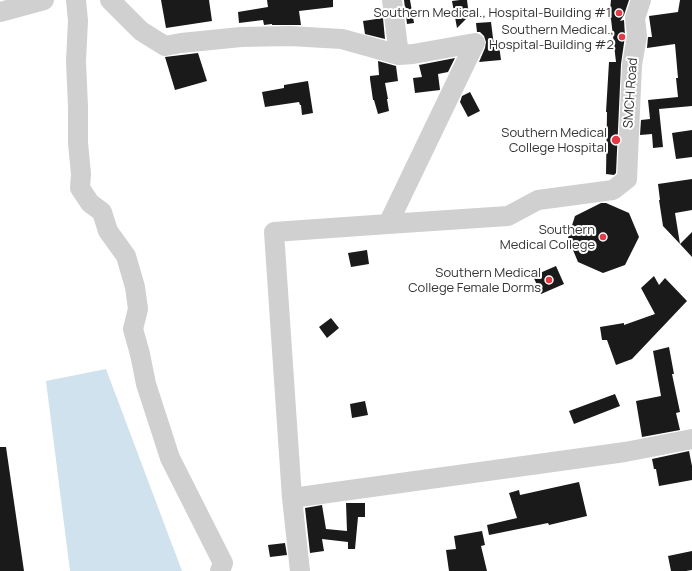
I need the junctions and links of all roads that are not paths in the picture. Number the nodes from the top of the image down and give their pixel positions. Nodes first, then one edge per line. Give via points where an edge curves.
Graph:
1 (44, 0) edge
2 (76, 0) edge
3 (110, 0) edge
4 (392, 0) edge
5 (641, 0) edge
6 (0, 12) edge
7 (399, 55) junction
8 (388, 224) junction
9 (692, 439) edge
10 (292, 498) junction
11 (220, 571) edge
12 (300, 571) edge

1 - 6 street
2 - 11 street via 80,188 90,203 102,212 108,231 126,256 138,309 133,329 146,384 170,458 223,563
3 - 7 street via 141,31 165,46 241,37 289,36 342,39
4 - 7 street
5 - 8 street, SMCH Road via 635,18 637,36 632,65 627,179 613,190 538,200 508,216
7 - 8 street via 475,44
8 - 10 street via 274,232
9 - 10 street via 625,452
10 - 12 street

